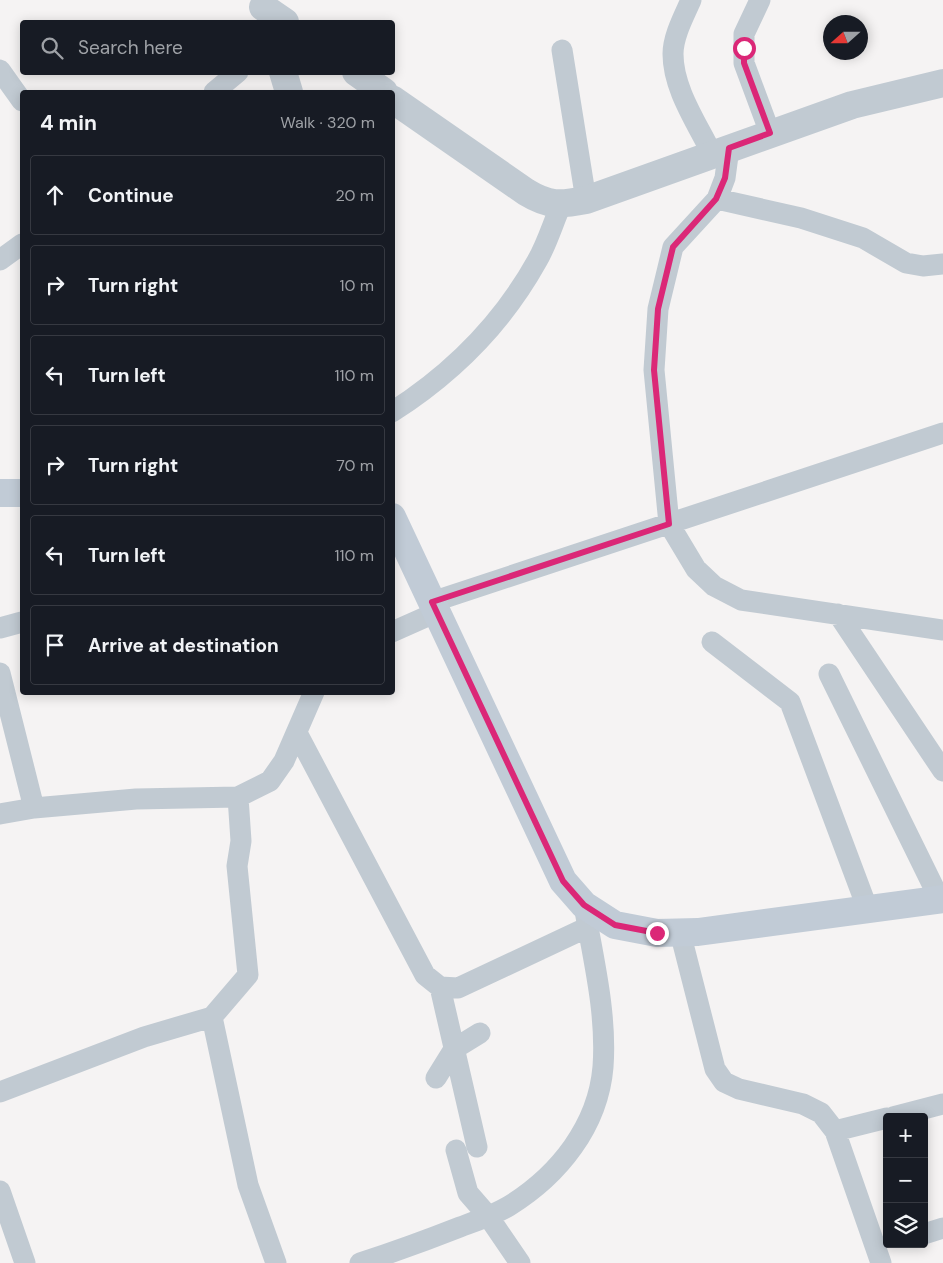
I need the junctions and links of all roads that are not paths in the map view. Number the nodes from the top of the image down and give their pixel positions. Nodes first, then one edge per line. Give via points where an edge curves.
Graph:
1 (691, 0) edge
2 (760, 0) edge
3 (263, 10) edge
4 (281, 20) edge
5 (562, 50) dead end
6 (0, 70) edge
7 (234, 75) edge
8 (284, 75) edge
9 (360, 75) edge
10 (943, 83) edge
11 (216, 90) edge
12 (288, 90) edge
13 (381, 90) edge
14 (20, 98) edge
15 (395, 101) edge
16 (770, 133) junction
17 (721, 151) junction
18 (716, 199) junction
19 (574, 202) junction
20 (20, 245) edge
21 (0, 260) edge
22 (943, 264) edge
23 (395, 410) edge
24 (943, 432) edge
25 (0, 493) edge
26 (20, 493) edge
27 (395, 523) edge
28 (669, 524) junction
29 (435, 607) junction
30 (838, 614) junction
31 (20, 623) edge
32 (0, 628) edge
33 (395, 630) edge
34 (943, 630) edge
35 (712, 642) dead end
36 (0, 673) edge
37 (829, 674) dead end
38 (313, 695) edge
39 (297, 733) junction
40 (943, 771) edge
41 (238, 797) junction
42 (34, 808) junction
43 (0, 814) edge
44 (942, 899) edge
45 (868, 910) junction
46 (586, 916) junction
47 (680, 932) junction
48 (440, 987) junction
49 (212, 1017) junction
50 (480, 1033) dead end
51 (454, 1049) junction
52 (436, 1078) dead end
53 (0, 1092) edge
54 (943, 1104) edge
55 (908, 1113) edge
56 (883, 1119) edge
57 (836, 1131) junction
58 (0, 1191) edge
59 (488, 1216) junction
60 (943, 1228) edge
61 (928, 1233) edge
62 (883, 1252) edge
63 (25, 1263) edge
64 (276, 1263) edge
65 (360, 1263) edge
66 (520, 1263) edge

1 - 17 street via 673,54 677,84
2 - 16 street via 744,34 744,63
3 - 4 street
5 - 19 street
6 - 14 street
7 - 11 street
8 - 12 street
9 - 13 street
10 - 16 street via 852,106
15 - 19 street via 541,201
16 - 17 street
17 - 18 street via 725,178
17 - 19 street
18 - 22 street via 801,218 854,235 906,263 923,266
18 - 28 street via 673,247 658,309 654,370
19 - 23 street via 506,311 466,356
20 - 21 street
24 - 28 street
25 - 26 main road
27 - 29 main road
28 - 29 street
28 - 30 street via 696,570 714,586 741,600
29 - 33 street
29 - 46 main road via 563,881
30 - 34 street
30 - 40 street
31 - 32 street
35 - 45 street via 790,702
36 - 42 street
37 - 44 street
38 - 39 street
39 - 41 street via 270,781
39 - 48 street via 426,975
41 - 42 street via 136,799
41 - 49 street via 241,841 237,866 248,976
42 - 43 street
44 - 45 main road
45 - 47 main road
46 - 47 main road via 657,933
46 - 48 street via 458,988
46 - 59 street via 601,1011 603,1067 595,1109 586,1128 556,1168 530,1192
47 - 57 street via 715,1069 724,1082 739,1089 803,1104 821,1113
48 - 51 street
49 - 53 street via 144,1037
49 - 64 street via 248,1185
50 - 51 street
51 - 52 street
51 - 59 street via 467,1148 468,1193
54 - 55 street
56 - 57 street
57 - 62 street
58 - 63 street
59 - 65 street
59 - 66 street
60 - 61 street

